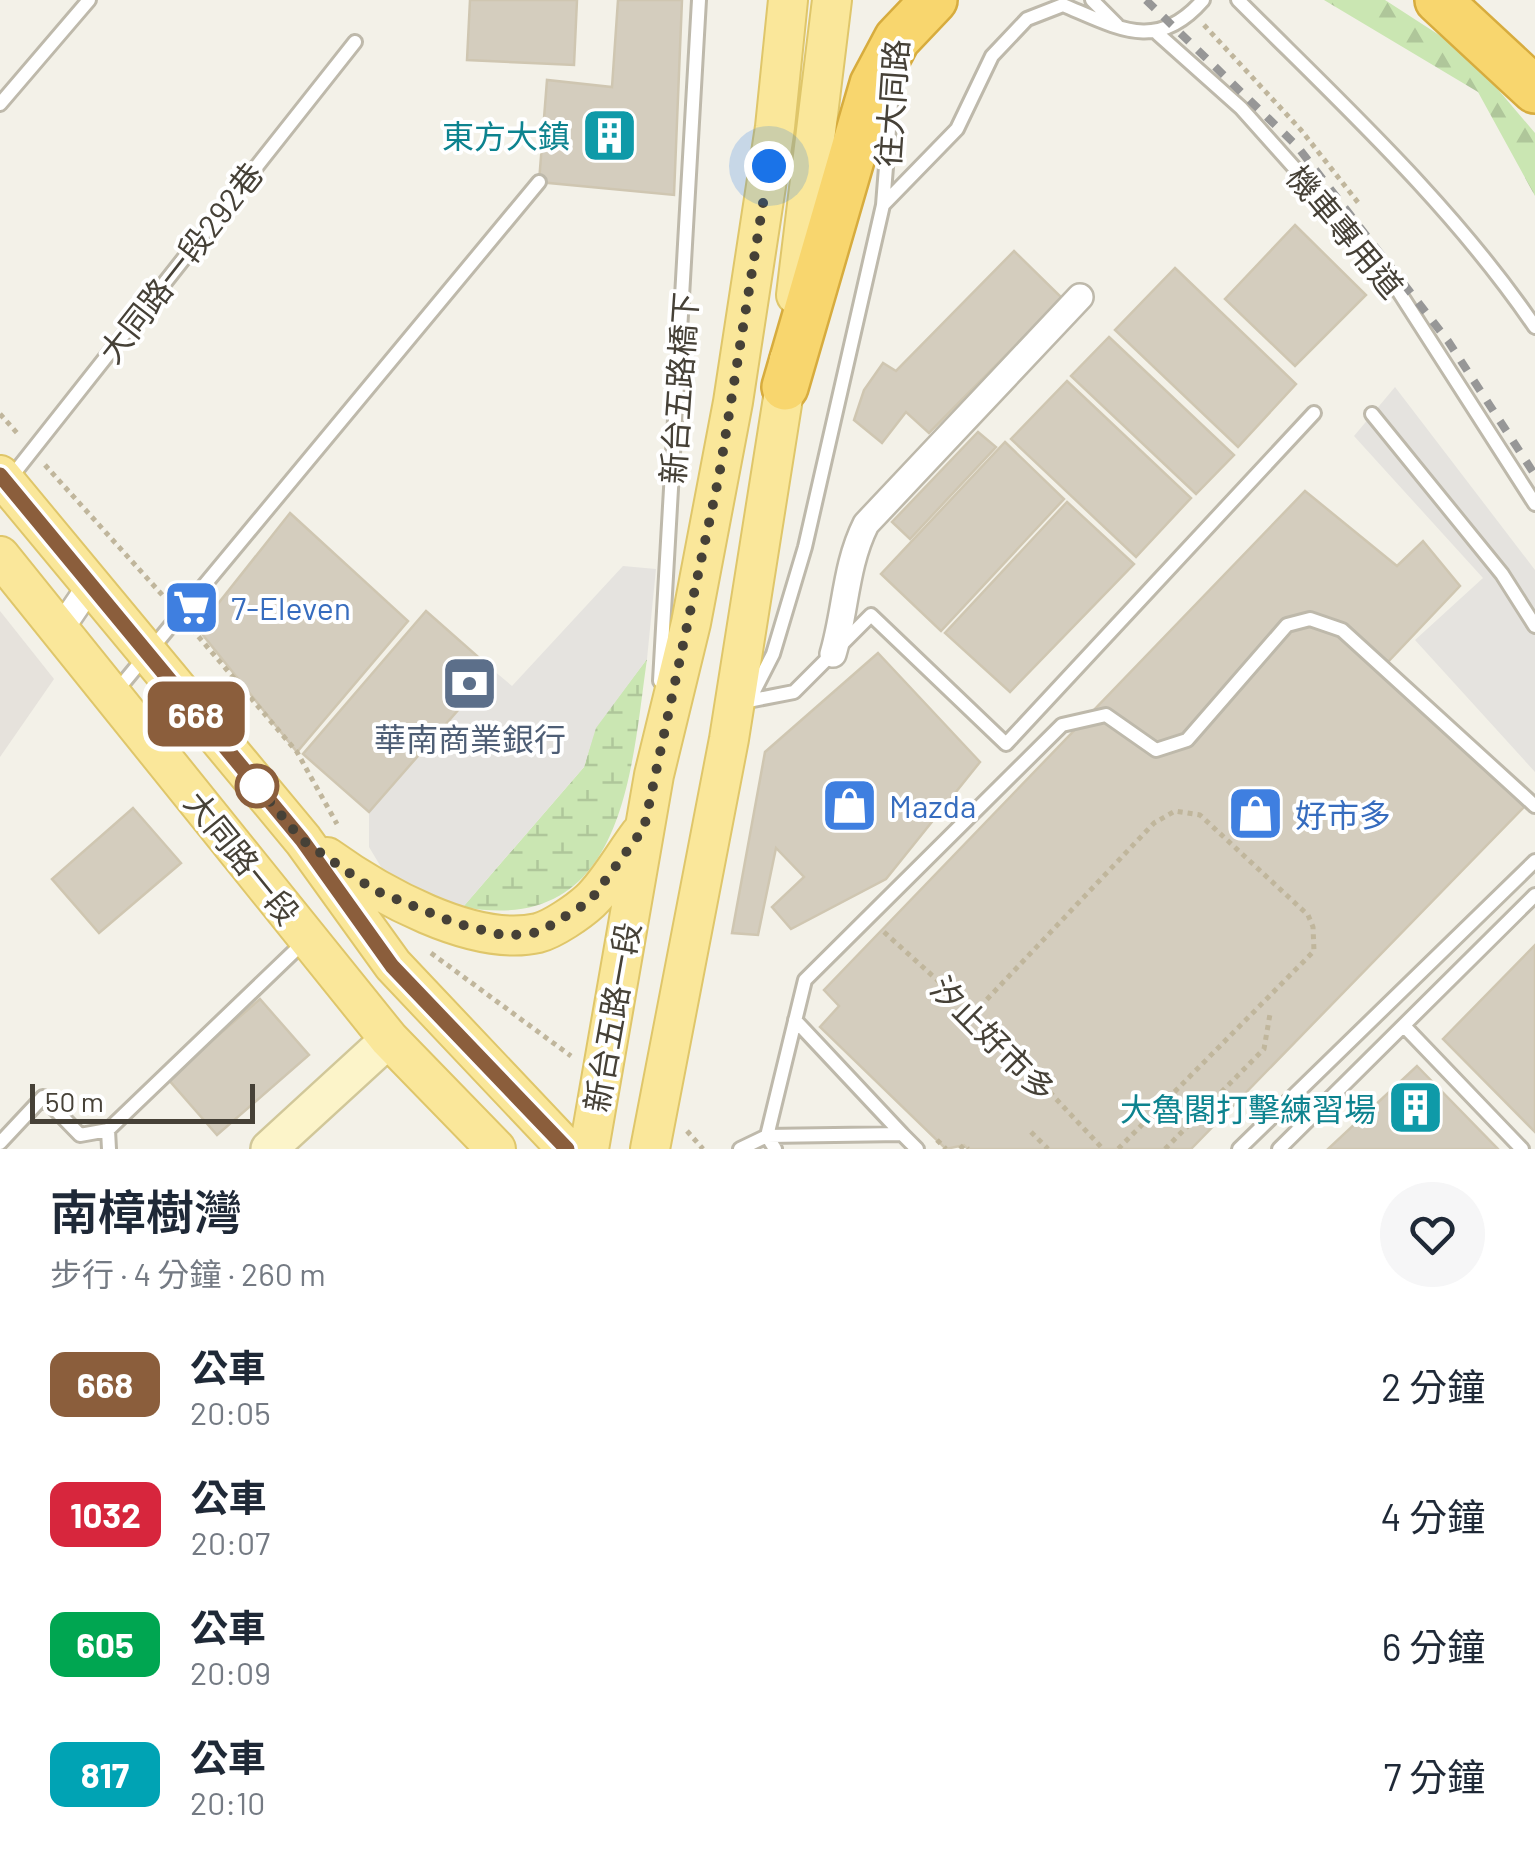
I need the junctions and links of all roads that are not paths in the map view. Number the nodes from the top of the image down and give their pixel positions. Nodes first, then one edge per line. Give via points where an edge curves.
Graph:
1 (88, 0) edge
2 (700, 0) edge
3 (788, 0) edge
4 (832, 0) edge
5 (1092, 0) edge
6 (1203, 0) edge
7 (1238, 0) edge
8 (1438, 0) edge
9 (915, 15) edge
10 (1122, 30) junction
11 (1158, 34) junction
12 (355, 42) dead end
13 (1535, 90) edge
14 (0, 104) edge
15 (538, 182) dead end
16 (883, 206) junction
17 (1080, 298) dead end
18 (1535, 327) edge
19 (786, 387) junction
20 (1314, 413) dead end
21 (1372, 414) dead end
22 (3, 479) edge
23 (1535, 504) edge
24 (0, 556) edge
25 (90, 586) junction
26 (1535, 626) edge
27 (60, 630) junction
28 (833, 654) junction
29 (148, 658) junction
30 (113, 696) junction
31 (748, 701) junction
32 (729, 738) junction
33 (654, 775) junction
34 (1535, 806) edge
35 (644, 828) junction
36 (302, 840) junction
37 (1535, 862) edge
38 (1535, 895) edge
39 (308, 938) junction
40 (795, 1020) junction
41 (1406, 1028) junction
42 (389, 1039) junction
43 (108, 1130) junction
44 (902, 1134) junction
45 (767, 1136) junction
46 (0, 1143) edge
47 (110, 1149) edge
48 (269, 1149) edge
49 (496, 1149) edge
50 (566, 1149) edge
51 (589, 1149) edge
52 (650, 1149) edge
53 (740, 1149) edge
54 (775, 1149) edge
55 (917, 1149) edge
56 (1239, 1149) edge
57 (1279, 1149) edge
58 (1522, 1149) edge

1 - 14 lane
2 - 33 lane, 新台五路橋下
3 - 33 main road, 新台五路一段 via 732,402 691,623
4 - 19 main road, 新台五路一段
5 - 10 lane
6 - 11 lane
7 - 18 lane via 1417,180
8 - 13 highway
9 - 16 lane, 往大同路
9 - 19 highway via 872,84
10 - 11 lane
10 - 16 lane via 1064,5 1027,19 992,56 957,129
11 - 23 lane, 機車專用道 via 1241,108 1383,267
12 - 22 lane, 大同路一段292巷
15 - 29 lane
16 - 31 lane via 805,548 773,654
17 - 28 street via 866,524 847,571
19 - 32 main road, 新台五路一段
20 - 28 lane via 1006,744 871,616
21 - 26 lane via 1502,574
22 - 25 main road, 大同路一段
24 - 27 main road, 大同路一段
25 - 27 street
25 - 29 main road, 大同路一段
27 - 30 main road, 大同路一段
28 - 31 lane via 794,692
29 - 30 lane
29 - 36 main road, 大同路一段
30 - 39 main road, 大同路一段
31 - 32 lane
32 - 52 main road, 新台五路一段
33 - 35 main road, 新台五路一段
34 - 40 lane via 1342,630 1297,621 1187,740 1170,748 1156,750 1106,716 1062,724 805,980
35 - 36 main road via 590,901 540,932 506,936 374,890
35 - 51 main road, 新台五路一段
36 - 50 main road, 大同路一段 via 392,966
37 - 56 lane
38 - 41 lane
39 - 42 main road, 大同路一段
39 - 43 lane
40 - 44 lane
40 - 45 lane
41 - 57 lane
41 - 58 lane
42 - 48 street
42 - 49 main road, 大同路一段
43 - 46 lane via 80,1135 43,1097
43 - 47 lane
44 - 45 lane
44 - 55 lane
45 - 53 lane
45 - 54 lane

